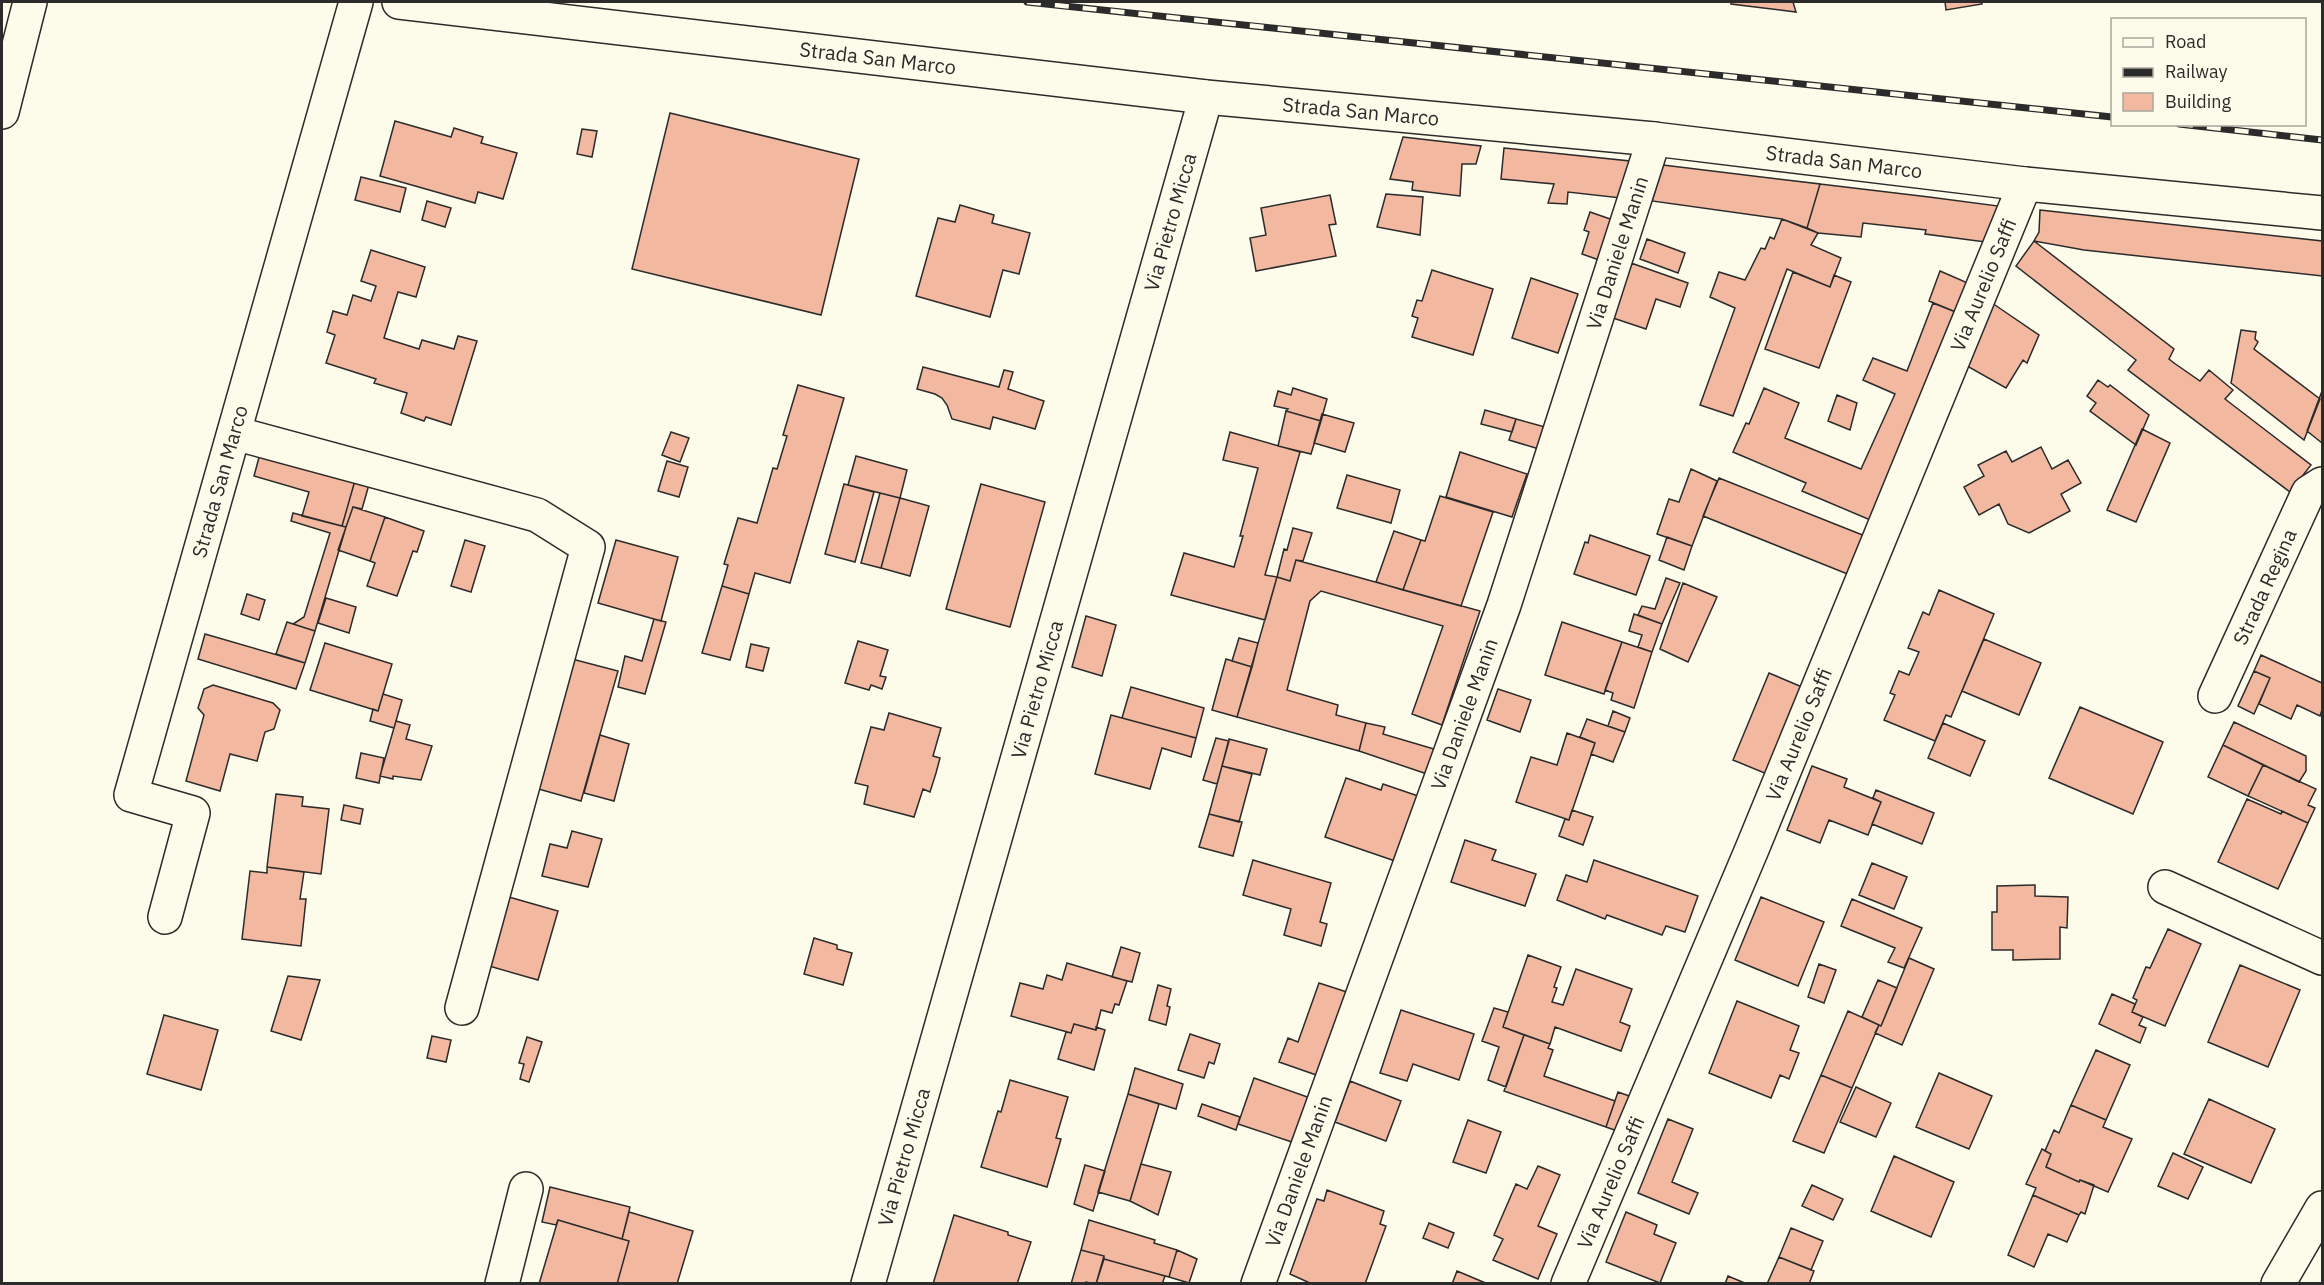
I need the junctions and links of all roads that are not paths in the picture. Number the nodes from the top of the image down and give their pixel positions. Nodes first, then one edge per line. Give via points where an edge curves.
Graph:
1 (30, 2) edge
2 (356, 2) edge
3 (399, 2) edge
4 (1206, 97) junction
5 (2, 112) edge
6 (1654, 139) junction
7 (2025, 184) junction
8 (2322, 213) edge
9 (234, 434) junction
10 (2322, 484) edge
11 (2215, 696) dead end
12 (2165, 887) dead end
13 (165, 917) dead end
14 (2322, 958) edge
15 (462, 1008) dead end
16 (526, 1189) dead end
17 (2322, 1208) edge
18 (502, 1284) edge
19 (868, 1284) edge
20 (1258, 1284) edge
21 (1568, 1284) edge
22 (2278, 1284) edge

1 - 5 street
2 - 9 street, Strada San Marco
3 - 4 street, Strada San Marco
4 - 6 street, Strada San Marco
4 - 19 street, Via Pietro Micca
6 - 7 street, Strada San Marco
6 - 20 street, Via Daniele Manin via 1504,604
7 - 8 street, Strada San Marco
7 - 21 street, Via Aurelio Saffi via 1752,849
9 - 13 street, Strada San Marco via 131,795 193,813
9 - 15 street via 537,515 588,547
10 - 11 street, Strada Regina via 2308,494
12 - 14 street
16 - 18 street
17 - 22 street

